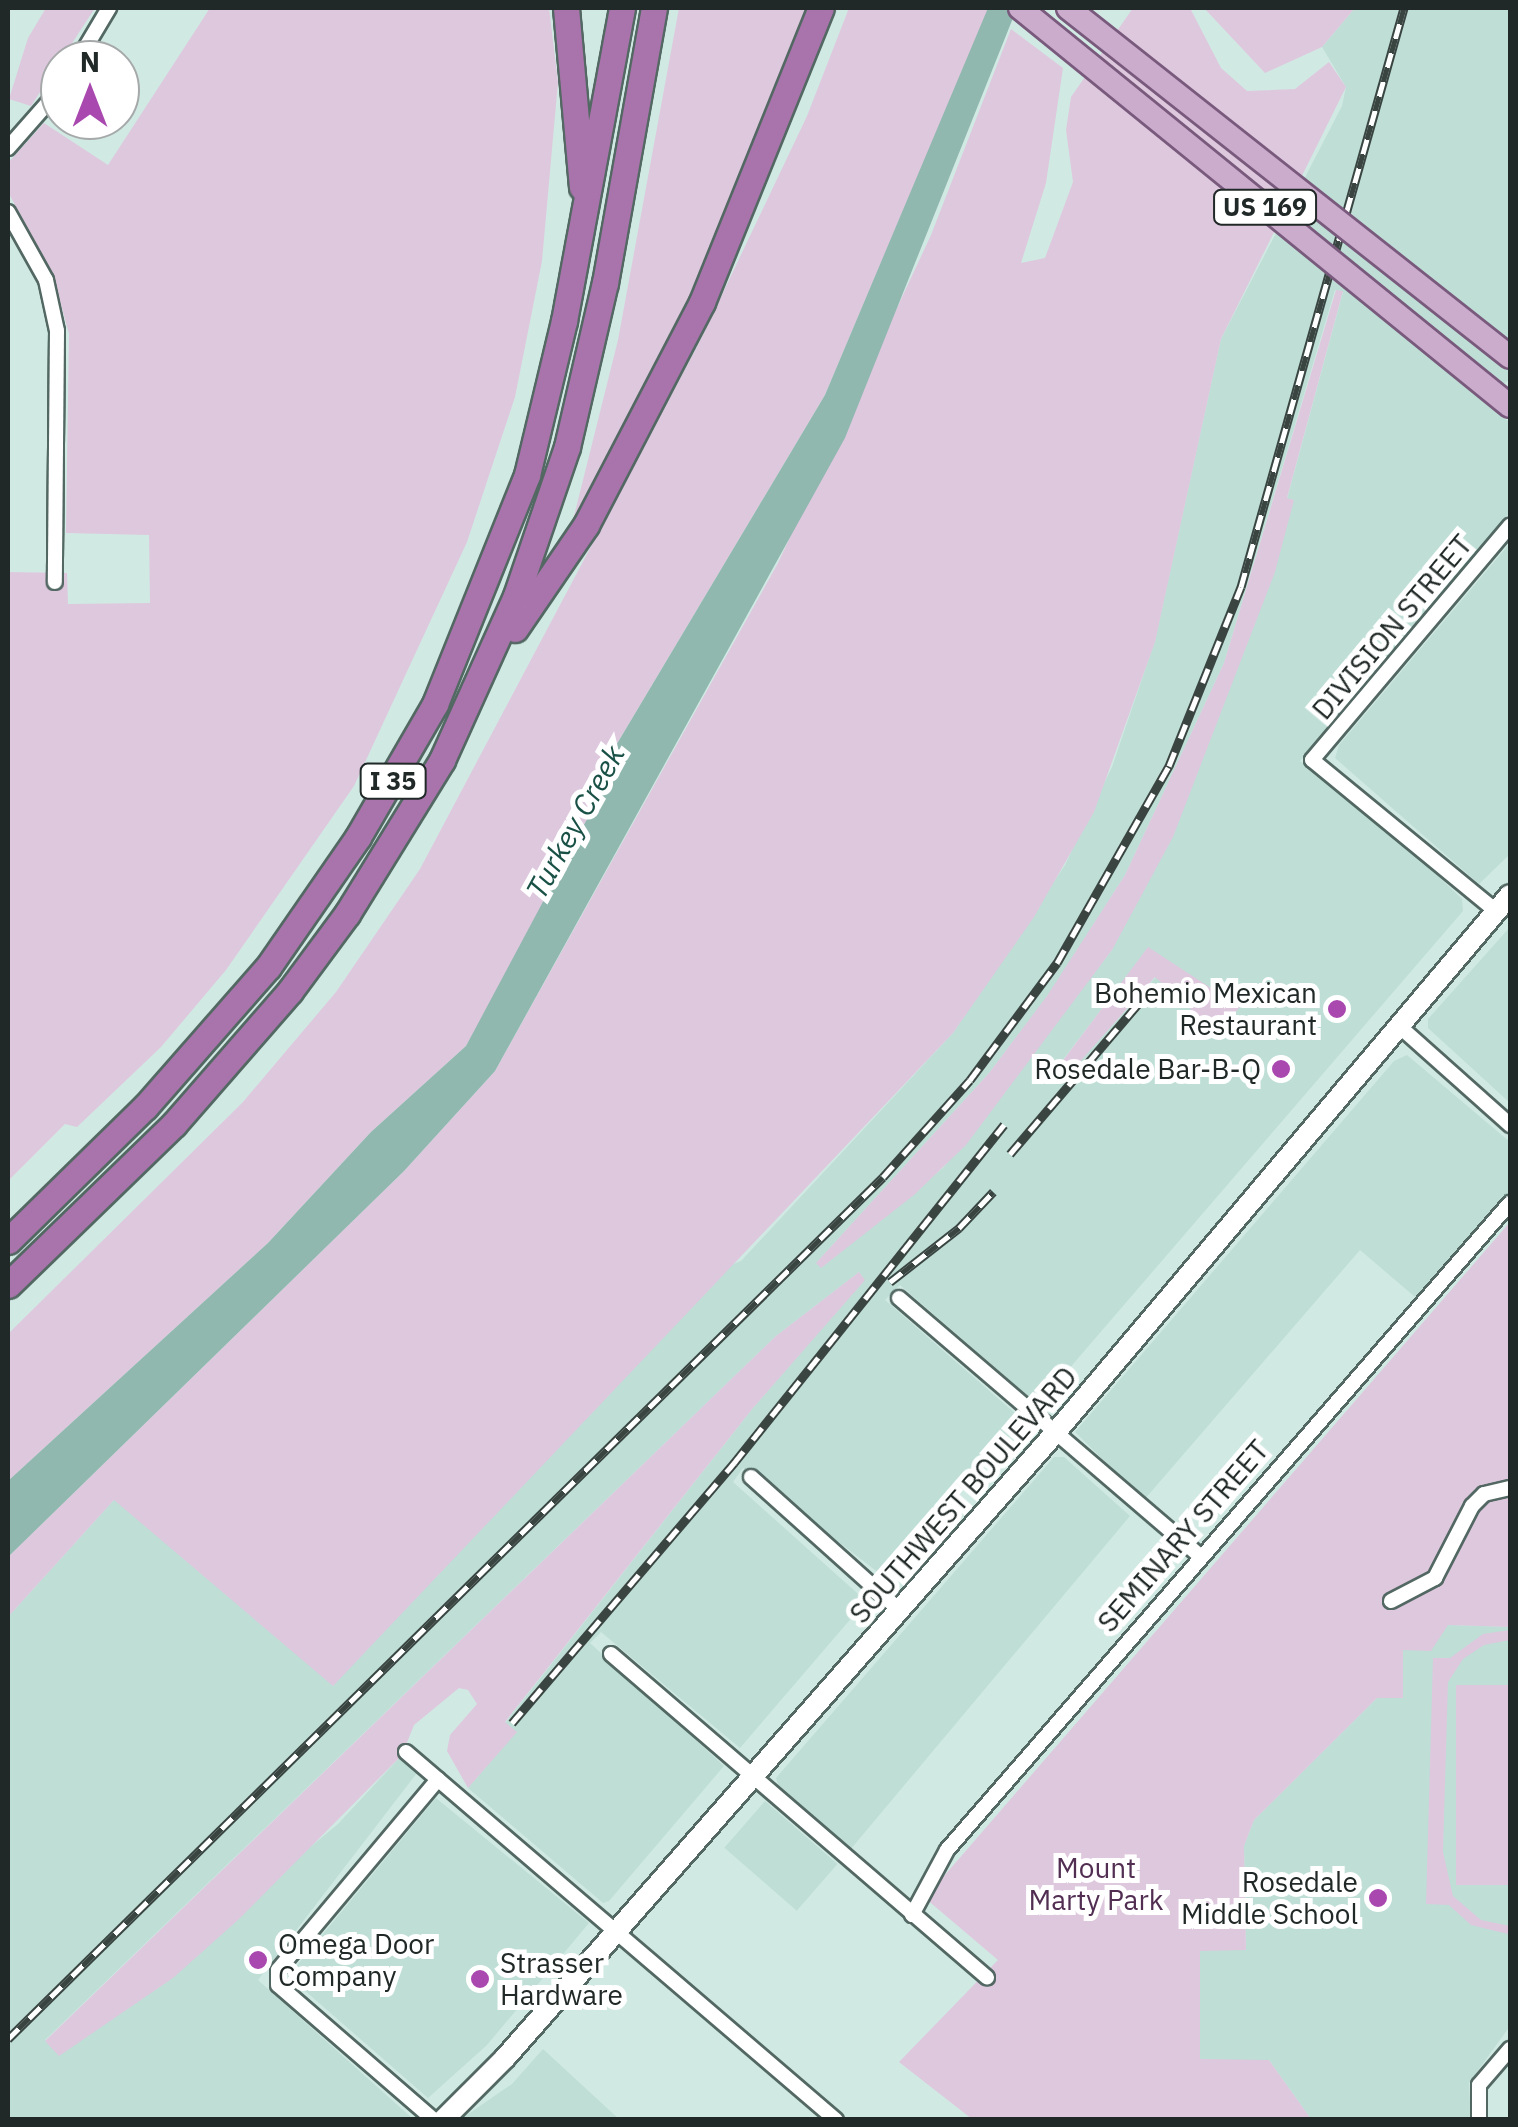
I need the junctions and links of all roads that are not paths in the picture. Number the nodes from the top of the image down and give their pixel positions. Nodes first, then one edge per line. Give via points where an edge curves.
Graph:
1 (109, 8) edge
2 (566, 8) edge
3 (622, 8) edge
4 (654, 8) edge
5 (821, 8) edge
6 (1020, 8) edge
7 (1068, 8) edge
8 (90, 40) edge
9 (40, 112) edge
10 (8, 148) edge
11 (8, 212) edge
12 (585, 212) junction
13 (1510, 357) edge
14 (1510, 406) edge
15 (1510, 526) edge
16 (55, 582) dead end
17 (482, 677) junction
18 (1510, 894) edge
19 (1496, 912) junction
20 (1399, 1026) junction
21 (1510, 1124) edge
22 (1510, 1203) edge
23 (8, 1241) edge
24 (8, 1286) edge
25 (899, 1298) dead end
26 (1056, 1432) junction
27 (751, 1477) dead end
28 (1510, 1488) edge
29 (1199, 1555) junction
30 (1391, 1601) dead end
31 (899, 1610) junction
32 (611, 1654) dead end
33 (406, 1752) dead end
34 (752, 1777) junction
35 (438, 1779) junction
36 (912, 1916) junction
37 (616, 1930) junction
38 (988, 1978) dead end
39 (1510, 2049) edge
40 (434, 2120) edge
41 (443, 2120) edge
42 (836, 2120) edge
43 (1480, 2120) edge

1 - 8 street
2 - 12 highway
3 - 12 highway, I 35
4 - 17 highway, I 35 via 571,431
5 - 17 highway via 702,302 586,524
6 - 14 main road, US 169, bridge
7 - 13 main road, US 169, bridge
9 - 10 street
11 - 16 street via 46,280 56,331
12 - 23 highway, I 35 via 527,475 492,573 400,769 315,903 226,1018
15 - 19 street, DIVISION STREET via 1312,760
17 - 24 highway, I 35 via 400,833 290,991 174,1124
18 - 19 main road, SOUTHWEST BOULEVARD
19 - 20 main road, SOUTHWEST BOULEVARD
20 - 21 street
20 - 26 main road, SOUTHWEST BOULEVARD
22 - 29 street, SEMINARY STREET
25 - 26 street
26 - 29 street
26 - 31 main road, SOUTHWEST BOULEVARD
27 - 31 street
28 - 30 street via 1484,1494 1472,1506 1435,1578
29 - 36 street, SEMINARY STREET via 947,1850
31 - 34 main road, SOUTHWEST BOULEVARD
32 - 34 street
33 - 35 street
34 - 36 street
34 - 37 main road, SOUTHWEST BOULEVARD
35 - 37 street
35 - 40 street via 278,1970 278,1984
36 - 38 street
37 - 41 main road, SOUTHWEST BOULEVARD
37 - 42 street
39 - 43 street via 1480,2085

